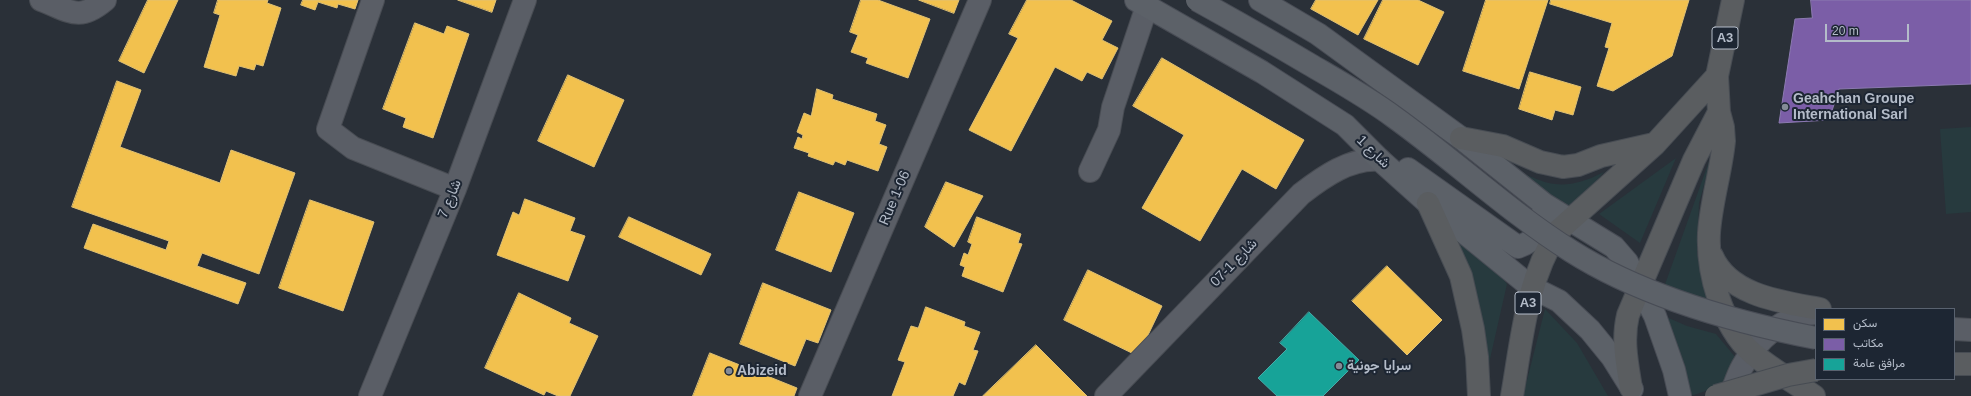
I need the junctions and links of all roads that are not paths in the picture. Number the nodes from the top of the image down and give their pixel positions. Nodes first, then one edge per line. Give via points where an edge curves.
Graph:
1 (41, 0) edge
2 (105, 0) edge
3 (373, 0) edge
4 (525, 0) edge
5 (980, 0) edge
6 (1197, 0) edge
7 (1260, 0) edge
8 (1733, 0) edge
9 (1142, 3) edge
10 (1717, 76) junction
11 (1719, 112) junction
12 (1345, 125) junction
13 (1461, 138) junction
14 (1655, 144) junction
15 (1380, 160) junction
16 (1090, 171) dead end
17 (455, 189) junction
18 (1428, 203) junction
19 (1544, 204) junction
20 (1570, 220) junction
21 (1711, 253) junction
22 (1639, 286) junction
23 (1531, 287) junction
24 (1816, 308) edge
25 (1815, 313) edge
26 (1955, 329) edge
27 (1971, 330) edge
28 (1815, 338) edge
29 (1752, 353) junction
30 (1815, 370) edge
31 (1633, 392) edge
32 (370, 396) edge
33 (810, 396) edge
34 (1106, 396) edge
35 (1479, 396) edge
36 (1512, 396) edge
37 (1680, 396) edge
38 (1716, 396) edge
39 (1730, 396) edge
40 (1814, 396) edge

1 - 2 street via 80,14 93,10
3 - 17 street via 328,129 353,148
4 - 17 street, شارع 7
5 - 33 street, Rue 1-06
6 - 28 main road, bridge via 1363,96 1452,160 1551,237 1606,271 1700,308
7 - 13 main road via 1318,34
8 - 10 highway, A3
9 - 12 main road, شارع 1 via 1262,72
9 - 16 street via 1109,130
10 - 11 highway
10 - 14 highway, A3
11 - 21 highway via 1724,141 1710,227
11 - 22 highway via 1694,160
12 - 15 main road, شارع 1
12 - 19 main road via 1518,247 1531,242 1538,232
13 - 14 highway via 1504,146 1540,162 1563,167
13 - 19 main road
14 - 20 highway, A3
15 - 18 main road, شارع 1
15 - 34 street, شارع 1-07 via 1355,162 1324,178 1301,194
17 - 32 street, شارع 7
18 - 23 main road, شارع 1
18 - 35 highway via 1461,276 1473,329
19 - 20 main road
20 - 22 main road via 1614,247 1627,262
20 - 23 highway, A3 via 1551,241
21 - 24 highway via 1724,275 1743,288 1767,297
21 - 29 highway via 1714,283 1720,304 1732,328
22 - 31 highway via 1624,333 1625,356
22 - 37 main road via 1655,316 1674,370
23 - 31 main road, شارع 1 via 1559,301 1590,330 1612,357
23 - 36 highway, A3
25 - 29 street via 1780,324
26 - 27 street
29 - 39 street via 1742,367
29 - 40 highway
30 - 38 highway, bridge via 1788,375

